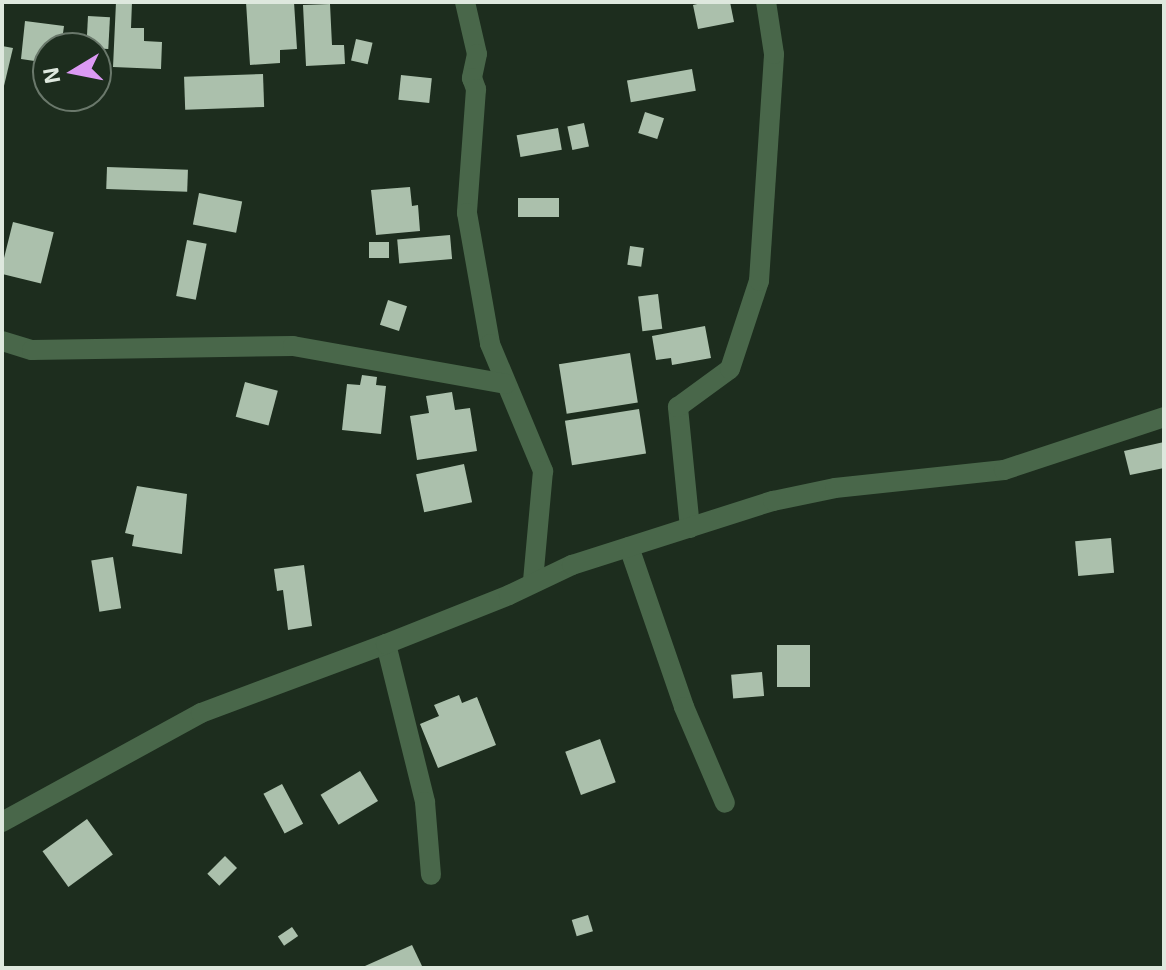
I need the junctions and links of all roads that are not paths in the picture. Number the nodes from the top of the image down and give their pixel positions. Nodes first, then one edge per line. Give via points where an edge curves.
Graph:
1 (465, 2) edge
2 (766, 2) edge
3 (2, 341) edge
4 (506, 384) junction
5 (1164, 417) edge
6 (690, 528) junction
7 (629, 547) junction
8 (533, 581) junction
9 (386, 644) junction
10 (725, 803) dead end
11 (2, 822) edge
12 (431, 875) dead end

1 - 4 street via 477,54 467,213 490,344
2 - 6 street via 774,54 759,281 730,369 678,407
3 - 4 street via 32,350 293,346
4 - 8 street via 543,471
5 - 6 street via 1004,470 835,488
6 - 7 street
7 - 8 street
7 - 10 street via 684,707
8 - 9 street
9 - 11 street via 201,713
9 - 12 street via 425,802

